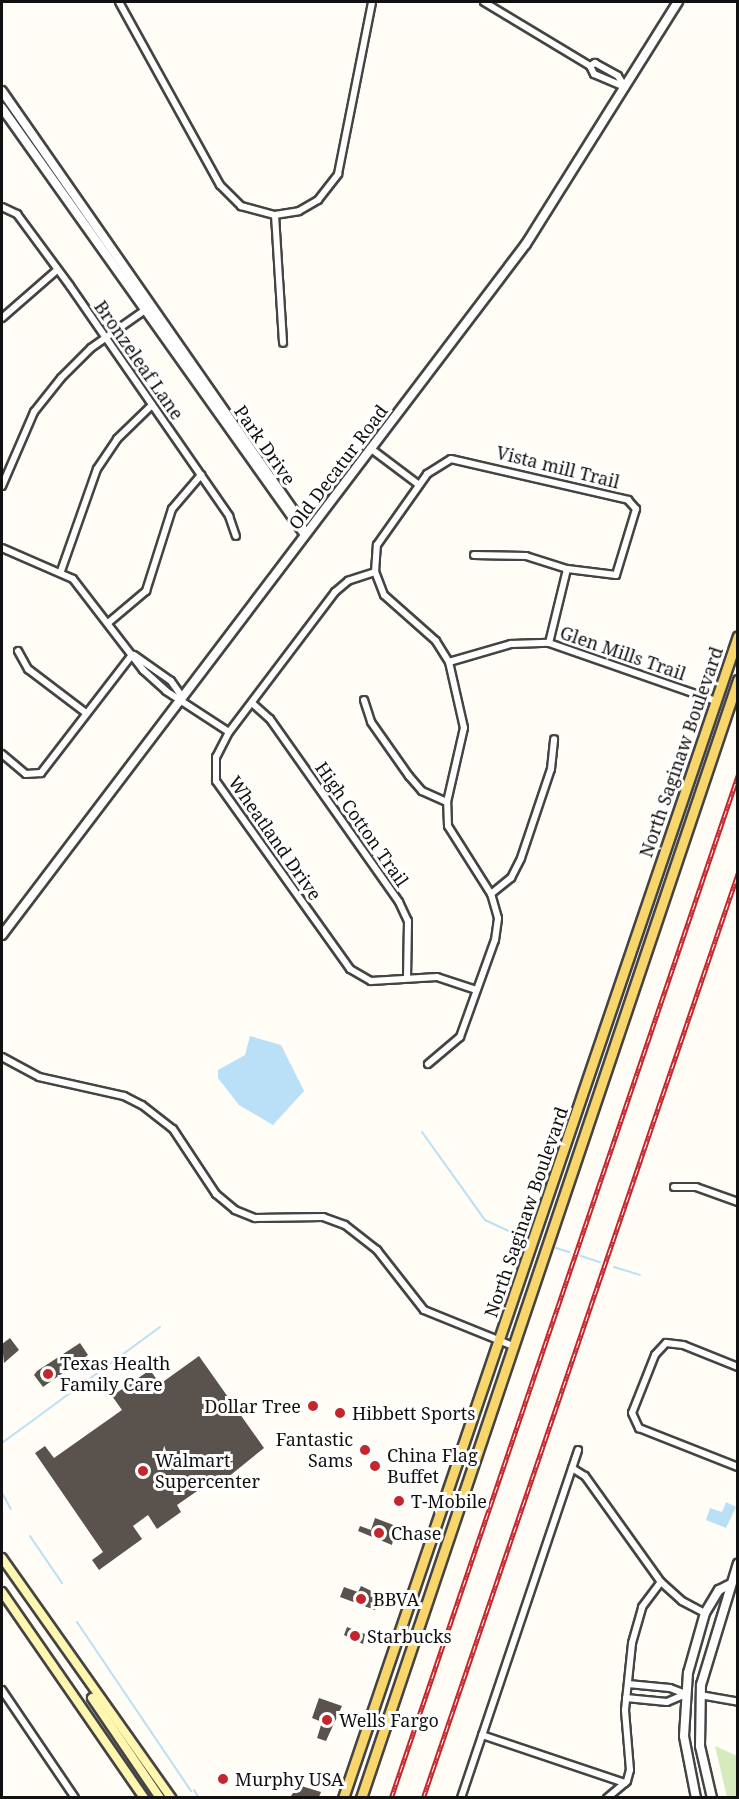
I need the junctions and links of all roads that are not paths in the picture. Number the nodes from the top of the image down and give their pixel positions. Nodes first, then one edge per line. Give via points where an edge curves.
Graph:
1 (119, 2) edge
2 (372, 2) edge
3 (484, 2) edge
4 (678, 2) edge
5 (590, 66) junction
6 (625, 87) junction
7 (2, 91) edge
8 (2, 108) edge
9 (5, 207) edge
10 (275, 215) junction
11 (57, 270) junction
12 (147, 309) junction
13 (2, 318) edge
14 (105, 337) junction
15 (283, 343) dead end
16 (152, 405) junction
17 (370, 448) junction
18 (201, 475) junction
19 (418, 484) junction
20 (2, 486) edge
21 (305, 535) junction
22 (236, 536) dead end
23 (2, 548) edge
24 (474, 555) dead end
25 (567, 569) junction
26 (61, 571) junction
27 (375, 572) junction
28 (108, 623) junction
29 (738, 636) edge
30 (549, 643) junction
31 (18, 651) dead end
32 (132, 655) junction
33 (449, 662) junction
34 (738, 680) edge
35 (182, 698) junction
36 (364, 700) dead end
37 (716, 701) junction
38 (252, 702) junction
39 (86, 713) junction
40 (229, 732) junction
41 (554, 739) dead end
42 (2, 754) edge
43 (447, 802) junction
44 (491, 894) junction
45 (2, 935) edge
46 (407, 978) junction
47 (476, 990) junction
48 (2, 1057) edge
49 (428, 1064) dead end
50 (674, 1187) dead end
51 (738, 1202) edge
52 (500, 1341) junction
53 (513, 1346) junction
54 (738, 1367) edge
55 (578, 1450) dead end
56 (738, 1467) edge
57 (572, 1468) junction
58 (2, 1558) edge
59 (738, 1563) edge
60 (661, 1581) junction
61 (729, 1585) junction
62 (2, 1592) edge
63 (705, 1613) junction
64 (716, 1627) junction
65 (78, 1668) junction
66 (62, 1679) junction
67 (628, 1684) junction
68 (2, 1690) edge
69 (686, 1694) junction
70 (700, 1695) junction
71 (626, 1698) junction
72 (738, 1702) edge
73 (482, 1735) junction
74 (625, 1783) junction
75 (75, 1797) edge
76 (144, 1797) edge
77 (151, 1797) edge
78 (160, 1797) edge
79 (171, 1797) edge
80 (344, 1797) edge
81 (361, 1797) edge
82 (461, 1797) edge
83 (608, 1797) edge
84 (696, 1797) edge
85 (712, 1797) edge

1 - 10 street via 219,185 242,206
2 - 10 street via 338,174 318,200 299,211
3 - 5 street
4 - 6 street, Old Decatur Road
5 - 6 street via 594,74
5 - 6 street via 595,63 618,76
6 - 17 street, Old Decatur Road via 526,244
7 - 12 street, Park Drive
8 - 12 street, Park Drive
9 - 11 street, Bronzeleaf Lane
10 - 15 street
11 - 13 street
11 - 14 street, Bronzeleaf Lane
12 - 14 street
12 - 21 street, Park Drive via 290,520
14 - 16 street, Bronzeleaf Lane
14 - 20 street via 61,378 34,412
16 - 18 street, Bronzeleaf Lane
16 - 26 street via 117,439 98,469
17 - 19 street
17 - 21 street, Old Decatur Road
18 - 22 street, Bronzeleaf Lane via 230,516
18 - 28 street via 172,509 146,591
19 - 25 street, Vista mill Trail via 444,461 471,461 628,500 636,509 616,576
19 - 27 street via 381,534
21 - 35 street, Old Decatur Road
23 - 26 street
24 - 25 street via 526,556
25 - 30 street
26 - 28 street via 86,591
27 - 33 street via 392,605 436,641
27 - 38 street, Wheatland Drive via 348,581 335,592
28 - 32 street
29 - 37 main road, North Saginaw Boulevard
30 - 33 street, Glen Mills Trail via 511,644
30 - 37 street, Glen Mills Trail
31 - 39 street via 28,669
32 - 35 street via 166,691
32 - 35 street via 171,681
32 - 39 street
33 - 43 street via 464,728
34 - 53 main road, North Saginaw Boulevard
35 - 40 street
35 - 45 street, Old Decatur Road
36 - 43 street via 371,722 409,776 422,791
37 - 52 main road, North Saginaw Boulevard
38 - 40 street, Wheatland Drive
38 - 46 street, High Cotton Trail via 270,719 399,902 408,921
39 - 42 street via 34,776
40 - 46 street, Wheatland Drive via 216,757 216,781 336,951 350,969 371,981
41 - 44 street via 552,769 521,858 511,878
43 - 44 street via 452,837
44 - 47 street via 498,929
46 - 47 street, Wheatland Drive via 437,977
47 - 49 street via 460,1037
48 - 52 street via 39,1077 113,1092 142,1106 173,1129 216,1194 235,1210 255,1218 324,1217 345,1225 377,1250 410,1299 424,1310
50 - 51 street via 696,1187
52 - 53 street
52 - 80 main road, North Saginaw Boulevard
53 - 81 main road, North Saginaw Boulevard
54 - 56 street via 683,1345 666,1343 656,1355 632,1413 639,1428
55 - 57 street
57 - 60 street via 585,1476
57 - 73 street
58 - 65 main road
59 - 61 street
60 - 63 street via 682,1601
60 - 67 street via 642,1607 632,1643
61 - 63 street via 719,1590
61 - 64 street
62 - 66 main road
63 - 64 street
63 - 69 street
64 - 70 street
65 - 78 main road via 92,1698
65 - 79 main road
66 - 76 main road
66 - 77 main road
67 - 69 street via 670,1688
67 - 71 street
68 - 75 street
69 - 70 street
69 - 71 street via 667,1702
69 - 84 street via 686,1752
70 - 72 street
70 - 85 street via 700,1746
71 - 74 street via 630,1770
73 - 74 street
73 - 82 street
74 - 83 street

